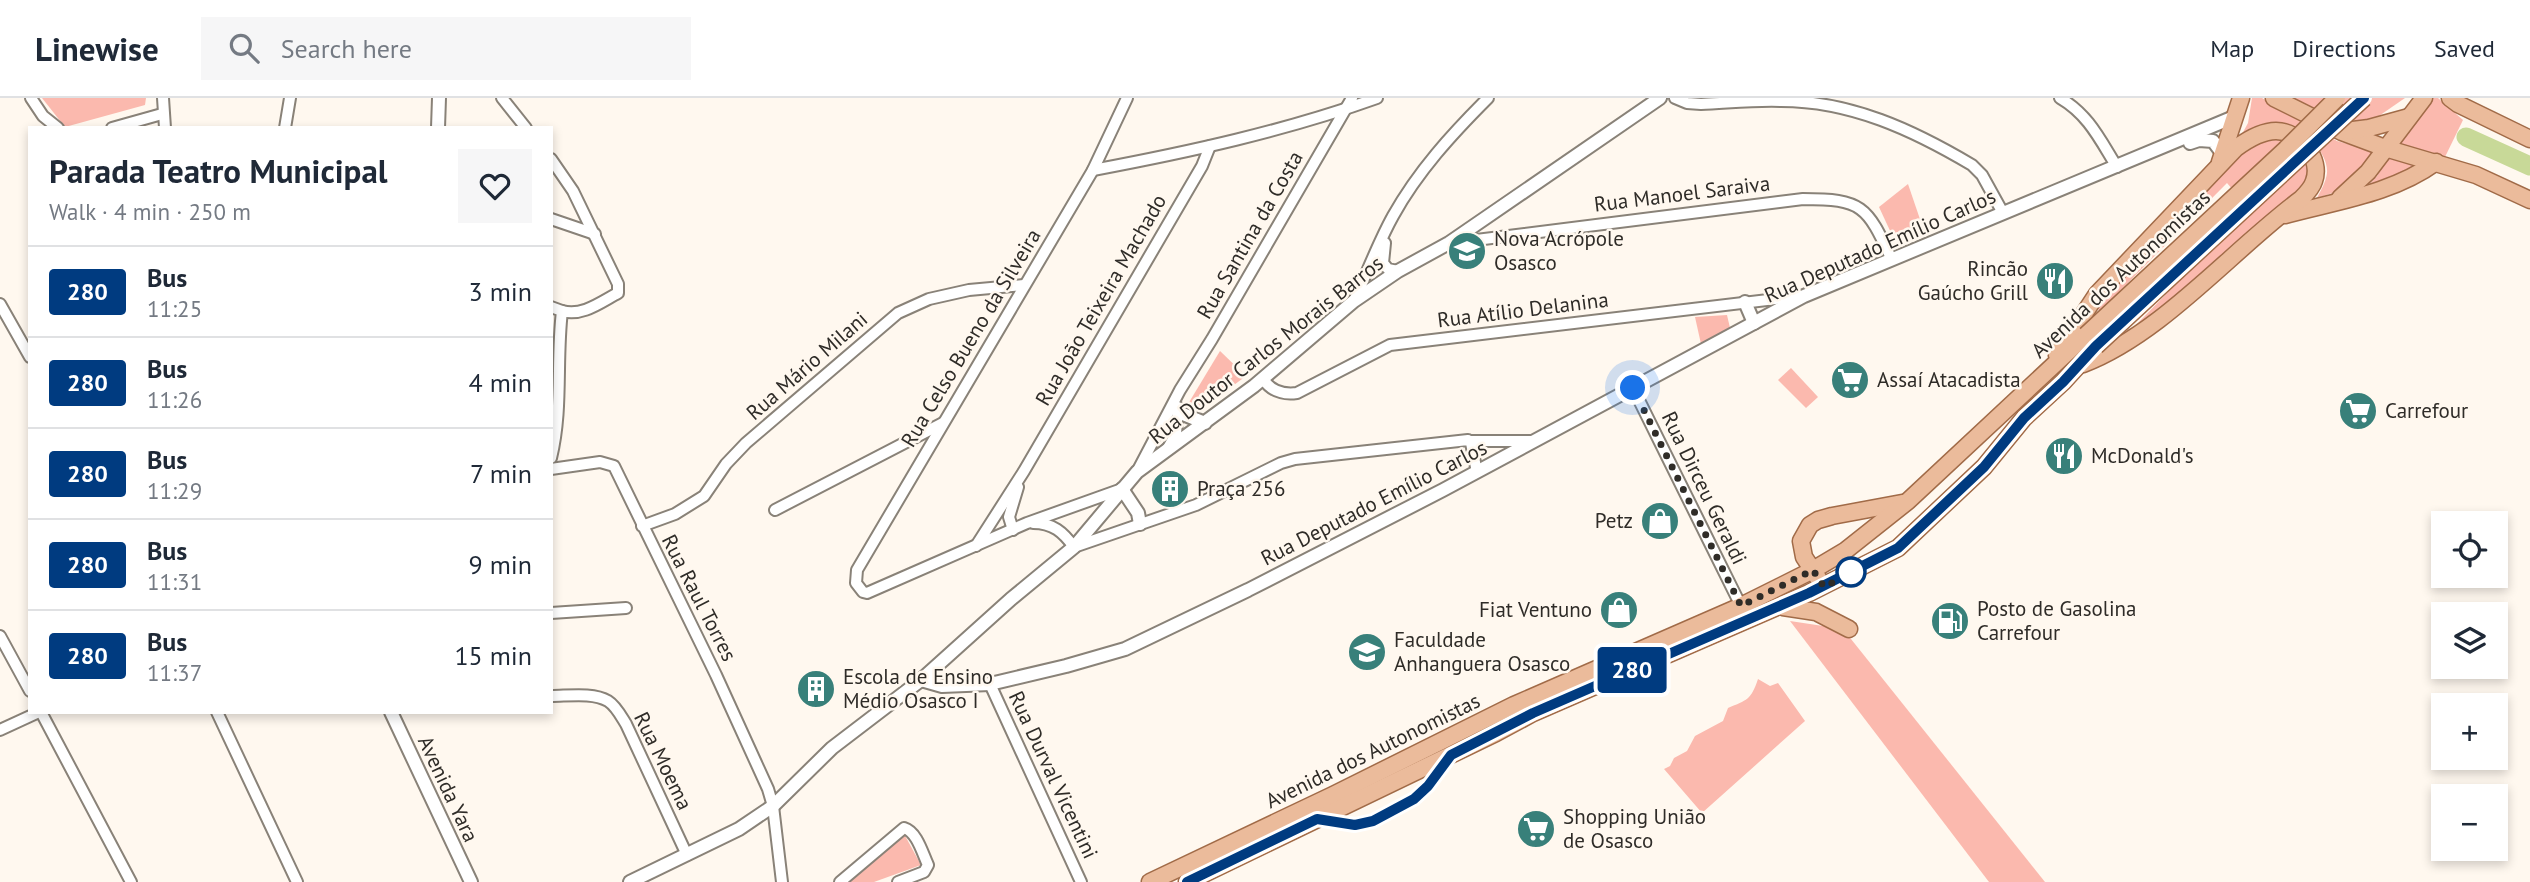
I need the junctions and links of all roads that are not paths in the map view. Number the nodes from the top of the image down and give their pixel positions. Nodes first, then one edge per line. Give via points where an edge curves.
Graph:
1 (31, 98) edge
2 (163, 98) edge
3 (290, 98) edge
4 (439, 98) edge
5 (502, 98) edge
6 (1127, 98) edge
7 (1352, 98) edge
8 (1377, 98) edge
9 (1489, 98) edge
10 (1641, 98) edge
11 (1660, 98) edge
12 (1675, 98) edge
13 (2060, 98) edge
14 (2241, 98) edge
15 (2274, 98) edge
16 (2337, 98) edge
17 (2364, 98) edge
18 (2424, 98) edge
19 (2456, 100) edge
20 (1345, 109) junction
21 (162, 114) junction
22 (2234, 117) junction
23 (2409, 117) junction
24 (1629, 118) junction
25 (56, 126) edge
26 (119, 126) edge
27 (165, 126) edge
28 (285, 126) edge
29 (438, 126) edge
30 (524, 126) edge
31 (2342, 132) junction
32 (2530, 139) edge
33 (1210, 146) junction
34 (2385, 148) junction
35 (2152, 152) junction
36 (2221, 159) junction
37 (553, 162) edge
38 (2436, 162) junction
39 (2117, 167) junction
40 (1093, 170) junction
41 (2530, 200) edge
42 (2335, 202) junction
43 (2003, 213) junction
44 (2278, 216) junction
45 (1393, 217) junction
46 (553, 220) edge
47 (595, 234) junction
48 (1449, 243) junction
49 (1891, 258) junction
50 (1398, 271) junction
51 (1024, 285) junction
52 (1804, 296) junction
53 (1354, 301) junction
54 (1745, 302) junction
55 (0, 304) edge
56 (557, 309) edge
57 (1754, 323) junction
58 (2091, 340) junction
59 (28, 354) edge
60 (2080, 365) junction
61 (2049, 370) junction
62 (1263, 379) junction
63 (1633, 388) junction
64 (1180, 390) junction
65 (1178, 412) junction
66 (943, 423) junction
67 (1205, 423) junction
68 (1470, 441) junction
69 (1534, 441) junction
70 (553, 446) edge
71 (1165, 453) junction
72 (553, 469) edge
73 (1024, 471) junction
74 (1137, 472) junction
75 (1477, 472) junction
76 (1122, 489) junction
77 (1908, 501) junction
78 (1068, 507) junction
79 (775, 510) dead end
80 (1027, 523) junction
81 (1140, 524) junction
82 (642, 526) junction
83 (1057, 528) junction
84 (1013, 530) junction
85 (976, 547) junction
86 (1074, 547) junction
87 (1813, 570) junction
88 (1824, 587) junction
89 (1741, 606) junction
90 (1780, 606) junction
91 (626, 608) dead end
92 (553, 613) edge
93 (1849, 629) dead end
94 (0, 635) edge
95 (921, 680) junction
96 (990, 684) junction
97 (28, 687) edge
98 (553, 696) edge
99 (36, 714) edge
100 (41, 714) edge
101 (218, 714) edge
102 (392, 714) edge
103 (0, 730) edge
104 (773, 806) junction
105 (687, 855) junction
106 (654, 877) edge
107 (131, 882) edge
108 (298, 882) edge
109 (471, 882) edge
110 (630, 882) edge
111 (782, 882) edge
112 (840, 882) edge
113 (898, 882) edge
114 (1081, 882) edge
115 (1150, 882) edge
116 (1186, 882) edge

1 - 25 street
2 - 21 street
3 - 28 street
4 - 29 street
5 - 30 street
6 - 40 street, Rua Celso Bueno da Silveira
7 - 20 street, Rua Santina da Costa
8 - 20 street
9 - 45 street via 1440,148
10 - 24 street
11 - 24 street, Rua Doutor Carlos Morais Barros
12 - 43 street via 1701,104 1783,100 1880,117 1972,164
13 - 39 street via 2086,119
14 - 22 main road
15 - 31 main road
16 - 58 main road, Avenida dos Autonomistas, bridge
17 - 58 main road, bridge
18 - 23 main road
19 - 32 main road
20 - 33 street
20 - 64 street, Rua Santina da Costa
21 - 26 street
21 - 27 street
22 - 35 street, Rua Deputado Emílio Carlos
22 - 36 main road
23 - 31 main road
23 - 34 main road
24 - 48 street, Rua Doutor Carlos Morais Barros
31 - 34 main road
33 - 40 street
33 - 73 street, Rua João Teixeira Machado
34 - 38 main road
34 - 42 main road via 2357,184
35 - 36 street, Rua Deputado Emílio Carlos via 2213,141
35 - 39 street, Rua Deputado Emílio Carlos
36 - 44 main road via 2267,133 2277,131 2301,140 2312,156 2315,180 2301,199
36 - 61 main road via 2097,293
37 - 47 street
38 - 41 main road
38 - 42 main road via 2417,176 2382,190
39 - 43 street, Rua Deputado Emílio Carlos
40 - 51 street, Rua Celso Bueno da Silveira
42 - 44 main road
43 - 49 street, Rua Deputado Emílio Carlos
44 - 60 main road via 2143,331
45 - 50 street via 1383,263
45 - 53 street
46 - 47 street
47 - 56 street via 618,293 581,312
48 - 49 street, Rua Manoel Saraiva via 1803,199 1834,199 1860,207 1877,228
48 - 50 street, Rua Doutor Carlos Morais Barros
49 - 52 street, Rua Deputado Emílio Carlos
50 - 53 street, Rua Doutor Carlos Morais Barros
51 - 66 street, Rua Celso Bueno da Silveira
51 - 82 street, Rua Mário Milani via 937,297 898,313 746,443 704,496 675,514
52 - 54 street, Rua Atílio Delanina
52 - 57 street, Rua Deputado Emílio Carlos
53 - 62 street, Rua Doutor Carlos Morais Barros
54 - 57 street
54 - 62 street, Rua Atílio Delanina via 1390,345 1297,393 1269,388
55 - 59 street
56 - 70 street via 560,404
57 - 63 street, Rua Deputado Emílio Carlos
58 - 60 main road, Avenida dos Autonomistas
58 - 61 main road, Avenida dos Autonomistas
60 - 88 main road, Avenida dos Autonomistas via 2024,418 1984,467 1898,548
61 - 77 main road, Avenida dos Autonomistas
62 - 67 street, Rua Doutor Carlos Morais Barros
63 - 69 street, Rua Deputado Emílio Carlos
63 - 89 street, Rua Dirceu Geraldi
64 - 65 street, Rua Santina da Costa
64 - 74 street, Rua Santina da Costa
65 - 67 street
65 - 71 street, Rua Santina da Costa via 1176,434
66 - 79 street
66 - 85 street, Rua Celso Bueno da Silveira via 858,570 856,583 867,593
67 - 71 street, Rua Doutor Carlos Morais Barros
68 - 69 street
68 - 75 street
68 - 81 street via 1295,459 1196,505
69 - 75 street, Rua Deputado Emílio Carlos
71 - 74 street, Rua Doutor Carlos Morais Barros
72 - 82 street, Rua Raul Torres via 611,464
73 - 84 street, Rua João Teixeira Machado via 1010,509
73 - 85 street, Rua João Teixeira Machado
74 - 76 street, Rua Doutor Carlos Morais Barros
75 - 96 street, Rua Deputado Emílio Carlos via 1125,649
76 - 78 street
76 - 81 street
76 - 86 street, Rua Doutor Carlos Morais Barros
77 - 87 main road, Avenida dos Autonomistas
77 - 87 main road via 1832,516 1810,525 1801,541
78 - 80 street
78 - 83 street
80 - 83 street
80 - 84 street
81 - 86 street
82 - 104 street, Rua Raul Torres via 742,729
83 - 86 street
84 - 85 street
86 - 95 street, Rua Doutor Carlos Morais Barros
87 - 88 main road
87 - 89 main road, Avenida dos Autonomistas
88 - 90 main road, Avenida dos Autonomistas
89 - 115 main road, Avenida dos Autonomistas via 1514,705
90 - 93 main road via 1816,612
90 - 116 main road, Avenida dos Autonomistas via 1533,713
91 - 92 street
94 - 97 street
95 - 96 street, Rua Deputado Emílio Carlos via 942,686
95 - 104 street via 832,748
96 - 114 street, Rua Durval Vicentini
98 - 105 street, Rua Moema via 599,698 615,707
99 - 103 street
100 - 107 street
101 - 108 street
102 - 109 street, Avenida Yara
104 - 105 street via 739,830
104 - 111 street, Rua Raul Torres
105 - 106 street
106 - 110 street
112 - 113 street via 904,828 914,835 928,865 924,872

